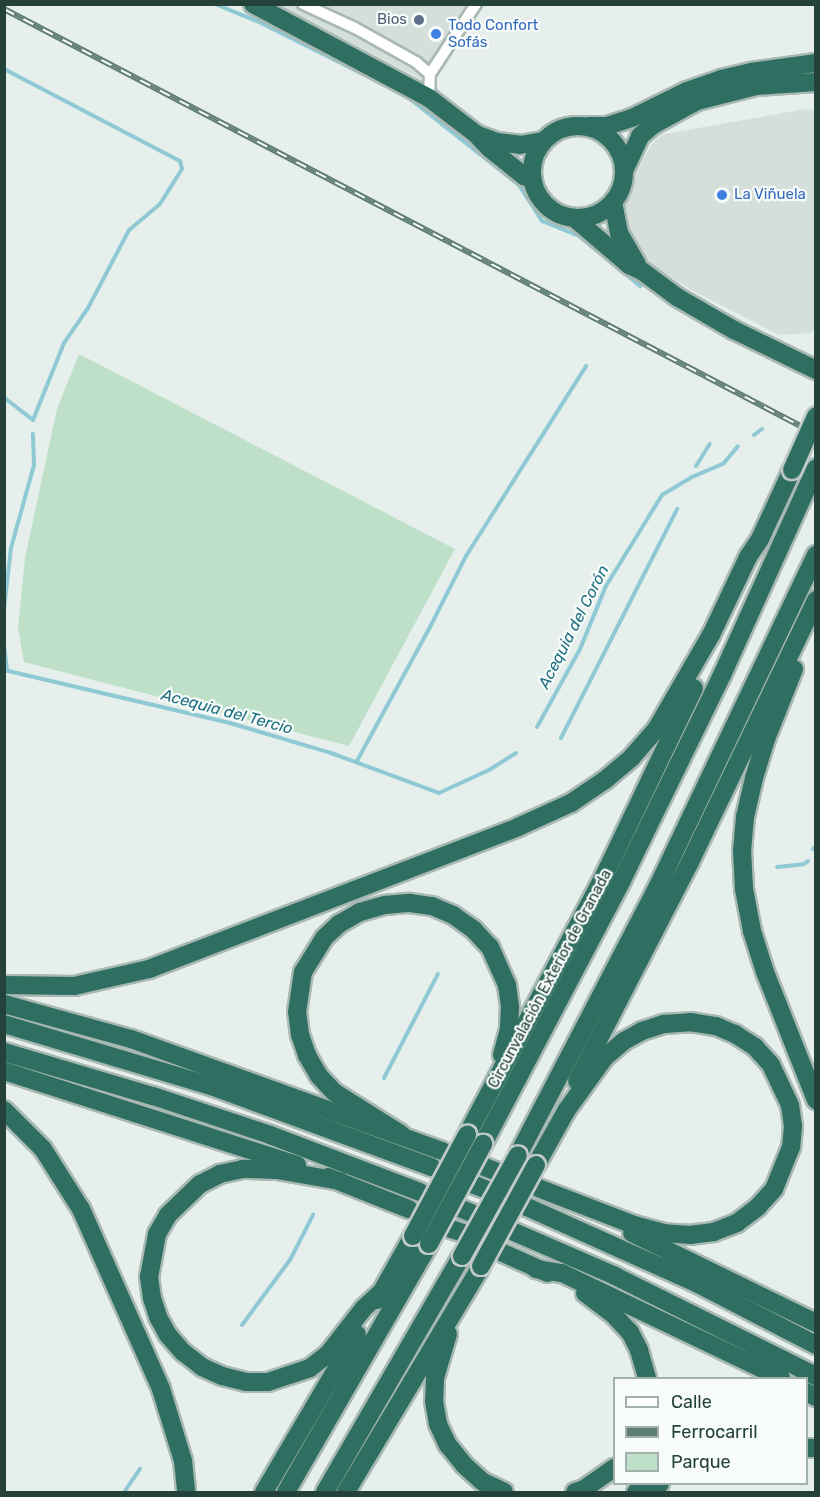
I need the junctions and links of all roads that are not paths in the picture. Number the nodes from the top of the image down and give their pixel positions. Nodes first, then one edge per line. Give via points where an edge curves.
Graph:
1 (254, 4) edge
2 (303, 4) edge
3 (476, 4) edge
4 (816, 63) edge
5 (430, 74) junction
6 (816, 82) edge
7 (429, 98) junction
8 (584, 126) junction
9 (476, 134) junction
10 (543, 141) junction
11 (624, 171) junction
12 (532, 179) junction
13 (613, 202) junction
14 (574, 218) junction
15 (642, 271) junction
16 (816, 370) edge
17 (816, 416) edge
18 (813, 473) edge
19 (760, 539) junction
20 (816, 555) edge
21 (816, 600) edge
22 (816, 616) edge
23 (4, 985) edge
24 (4, 1004) edge
25 (4, 1024) edge
26 (4, 1052) edge
27 (4, 1071) edge
28 (816, 1100) edge
29 (486, 1102) junction
30 (4, 1110) edge
31 (566, 1111) junction
32 (401, 1134) junction
33 (475, 1140) junction
34 (442, 1151) dead end
35 (432, 1167) dead end
36 (340, 1181) junction
37 (538, 1188) dead end
38 (420, 1192) dead end
39 (528, 1207) dead end
40 (589, 1208) junction
41 (409, 1209) dead end
42 (514, 1232) dead end
43 (421, 1240) junction
44 (502, 1252) dead end
45 (536, 1269) junction
46 (383, 1290) junction
47 (460, 1304) junction
48 (816, 1323) edge
49 (816, 1345) edge
50 (816, 1376) edge
51 (647, 1377) edge
52 (779, 1377) edge
53 (613, 1469) edge
54 (657, 1485) edge
55 (186, 1492) edge
56 (264, 1492) edge
57 (286, 1492) edge
58 (326, 1492) edge
59 (346, 1492) edge
60 (504, 1492) edge
61 (575, 1492) edge
62 (636, 1492) edge

1 - 7 highway
2 - 5 street via 416,62
3 - 5 street
4 - 8 highway via 721,79 632,118 607,126
5 - 7 street
6 - 11 highway via 756,86 697,101 640,136
7 - 9 highway
8 - 10 highway via 566,127
8 - 11 highway via 608,137 622,158
9 - 10 highway via 520,145
9 - 12 highway
10 - 12 highway via 536,152
11 - 13 highway
12 - 14 highway via 546,205
13 - 14 highway via 602,212
13 - 15 highway via 619,233
14 - 15 highway via 629,265
15 - 16 highway via 734,330
17 - 19 highway, bridge
18 - 33 highway, Circunvalación Exterior de Granada via 722,675 622,880
19 - 23 highway via 657,728 632,757 572,803 508,832 148,969 74,986
19 - 29 highway via 756,560 605,874
20 - 58 highway, bridge via 658,886 518,1155
21 - 31 highway via 690,862 571,1093
22 - 28 highway via 763,748 745,817 742,850 752,931
24 - 32 highway via 132,1039
25 - 35 highway via 214,1087
26 - 38 highway via 238,1125
27 - 36 highway via 158,1118
29 - 32 highway via 509,1029 510,1007 507,985 490,947 460,920 432,906 385,905 360,912 324,938 308,963 298,992 300,1035 306,1055 334,1092
29 - 33 highway
30 - 55 highway via 43,1149 81,1209 161,1389 183,1461
31 - 40 highway via 605,1057 624,1041 664,1024 690,1022 716,1026 754,1047 771,1065 790,1105 793,1126 784,1169 774,1189 737,1223 714,1232 664,1233
31 - 47 highway, bridge
32 - 34 highway
33 - 43 highway, Circunvalación Exterior de Granada, bridge
36 - 41 highway
36 - 46 highway via 277,1170 243,1169 200,1184 168,1215 157,1234 149,1277 158,1317 175,1344 202,1367 246,1382 268,1382 310,1368 328,1354
37 - 40 highway
39 - 49 highway via 698,1284
40 - 48 highway
42 - 50 highway via 645,1291
43 - 46 highway
43 - 57 highway, Circunvalación Exterior de Granada
44 - 45 highway
45 - 51 highway via 594,1298 612,1313 630,1332
45 - 52 highway via 562,1273
46 - 56 highway
47 - 59 highway via 449,1316
47 - 60 highway via 435,1378 438,1424 464,1465 483,1482
53 - 61 highway
54 - 62 highway

